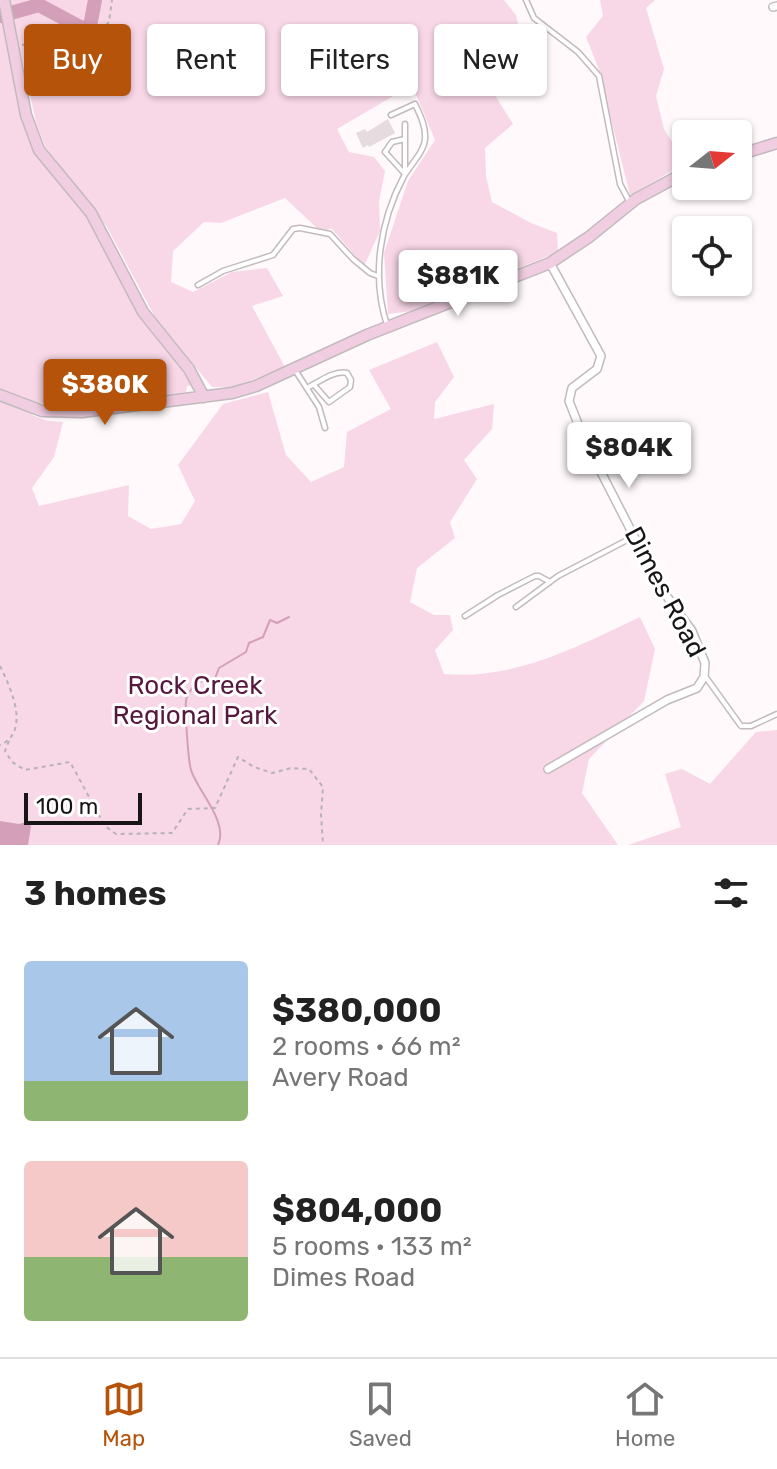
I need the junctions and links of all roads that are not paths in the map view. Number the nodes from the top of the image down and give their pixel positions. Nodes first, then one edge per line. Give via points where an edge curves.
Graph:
1 (526, 0) edge
2 (5, 3) edge
3 (391, 115) dead end
4 (405, 124) dead end
5 (405, 139) junction
6 (776, 146) edge
7 (752, 152) edge
8 (405, 174) junction
9 (672, 178) edge
10 (630, 203) junction
11 (550, 263) junction
12 (378, 276) junction
13 (198, 285) dead end
14 (388, 327) junction
15 (294, 368) junction
16 (314, 385) junction
17 (307, 388) junction
18 (0, 395) edge
19 (204, 397) junction
20 (325, 428) dead end
21 (635, 536) junction
22 (550, 582) junction
23 (516, 607) dead end
24 (465, 616) dead end
25 (704, 675) junction
26 (777, 714) edge
27 (548, 769) dead end

1 - 10 lane via 534,18 599,76 620,184
2 - 19 street via 27,121 39,150 91,213 143,312 189,369
3 - 8 lane via 415,104 423,121 424,144
4 - 5 lane
5 - 8 lane
5 - 8 lane via 392,142 385,152
6 - 7 street
8 - 12 lane via 382,243
9 - 10 street
10 - 11 street
11 - 14 street
11 - 21 street, Dimes Road via 601,356 597,369 572,388 569,401
12 - 13 lane via 330,234 300,228 293,229 273,255
12 - 14 lane
14 - 15 street
15 - 17 lane
15 - 19 street via 256,386
16 - 16 lane via 340,371 351,380 350,387 329,402
16 - 17 lane
17 - 20 lane
18 - 19 street via 53,413
21 - 22 lane
21 - 25 street, Dimes Road via 660,587 692,631 705,663
22 - 23 lane
22 - 24 lane via 535,576
25 - 26 lane via 741,726
25 - 27 street, Dimes Road via 697,688

